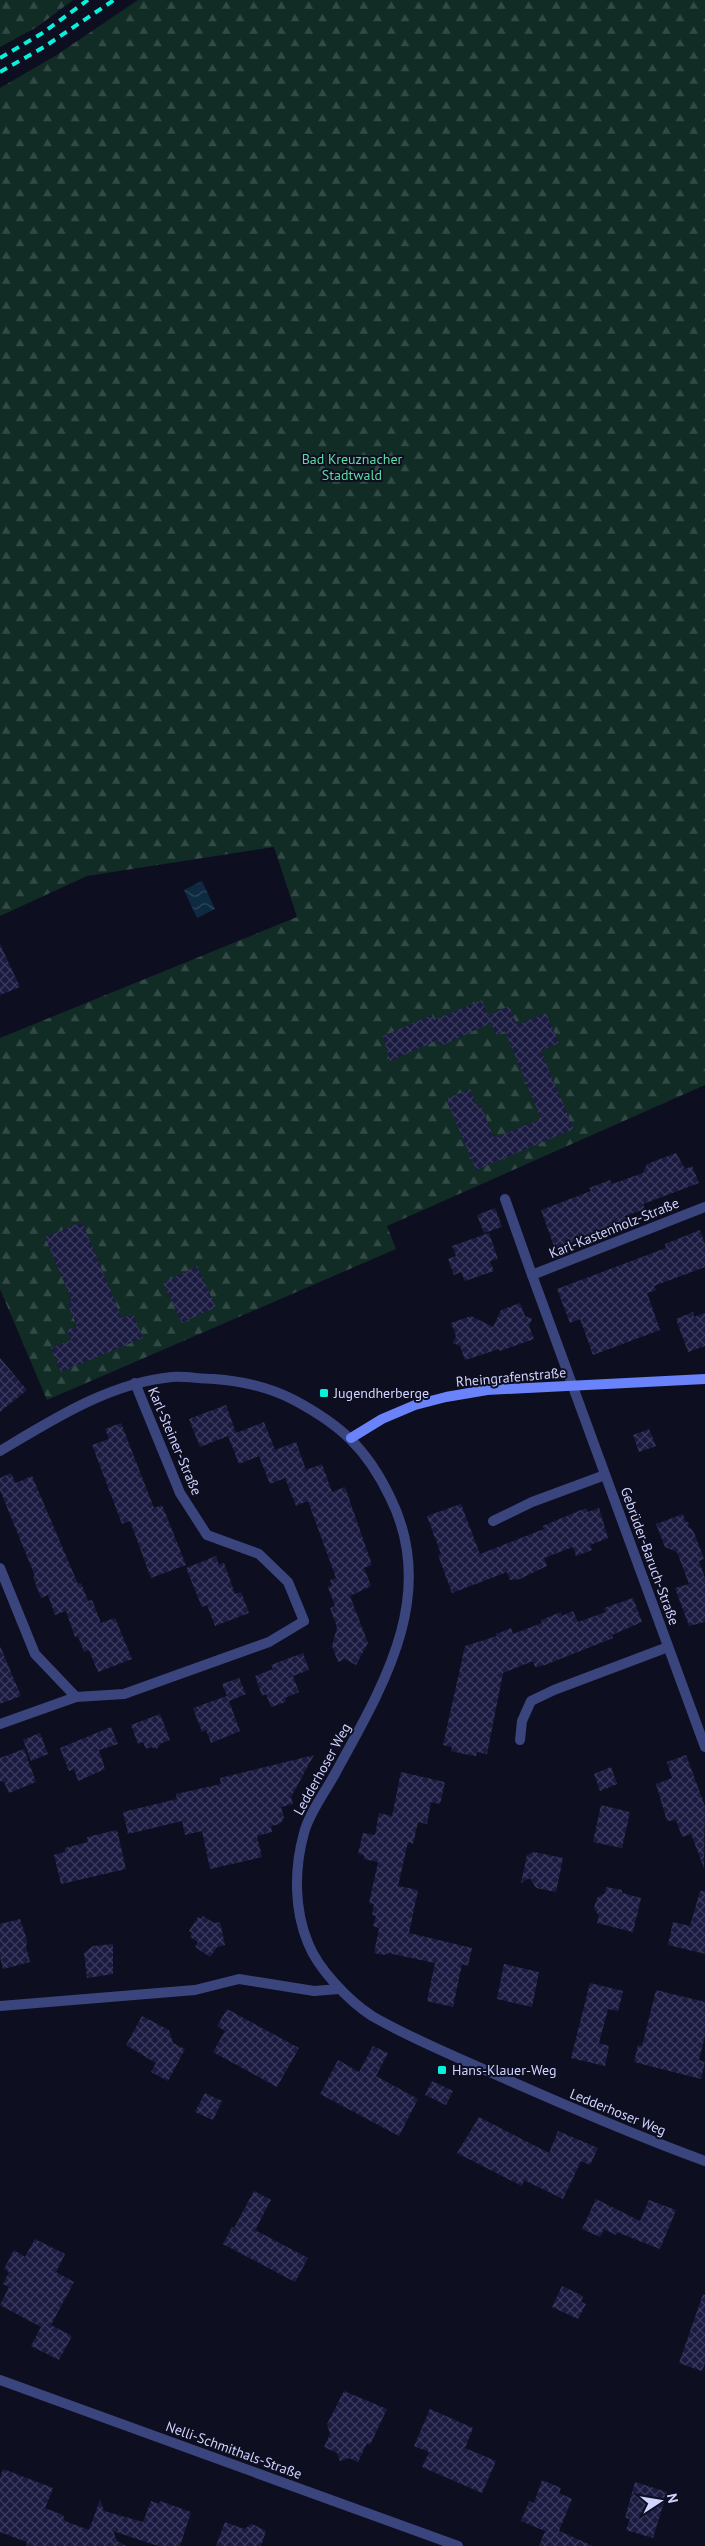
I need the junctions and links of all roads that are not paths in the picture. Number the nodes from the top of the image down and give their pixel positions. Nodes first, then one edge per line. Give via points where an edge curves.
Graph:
1 (505, 1199) dead end
2 (705, 1207) edge
3 (532, 1275) junction
4 (705, 1380) edge
5 (135, 1384) junction
6 (574, 1385) junction
7 (351, 1438) junction
8 (0, 1451) edge
9 (605, 1475) junction
10 (493, 1521) dead end
11 (0, 1568) edge
12 (668, 1647) junction
13 (76, 1697) junction
14 (0, 1724) edge
15 (520, 1740) dead end
16 (705, 1746) edge
17 (339, 1989) junction
18 (0, 2006) edge
19 (705, 2162) edge
20 (0, 2380) edge
21 (458, 2546) edge

1 - 3 street
2 - 3 street, Karl-Kastenholz-Straße
3 - 6 street
4 - 6 street, Rheingrafenstraße
5 - 7 street via 174,1377 238,1381 278,1392 313,1410
5 - 8 street via 62,1414
5 - 13 street, Karl-Steiner-Straße via 180,1494 207,1535 259,1554 288,1582 304,1621 269,1642 124,1694
6 - 7 street, Rheingrafenstraße via 487,1390 446,1397 414,1405
6 - 9 street, Gebrüder-Baruch-Straße
7 - 17 street, Ledderhoser Weg via 378,1473 397,1511 411,1570 404,1629 372,1707 304,1830 298,1867 297,1908 308,1946
9 - 10 street, Gebrüder-Baruch-Straße via 532,1502
9 - 12 street, Gebrüder-Baruch-Straße
11 - 13 street via 35,1654
12 - 15 street, Gebrüder-Baruch-Straße via 554,1690 531,1702 522,1721
12 - 16 street, Gebrüder-Baruch-Straße
13 - 14 street
17 - 18 street via 314,1991 239,1979 195,1990
17 - 19 street, Ledderhoser Weg via 371,2015 450,2054 627,2133
20 - 21 street, Nelli-Schmithals-Straße

